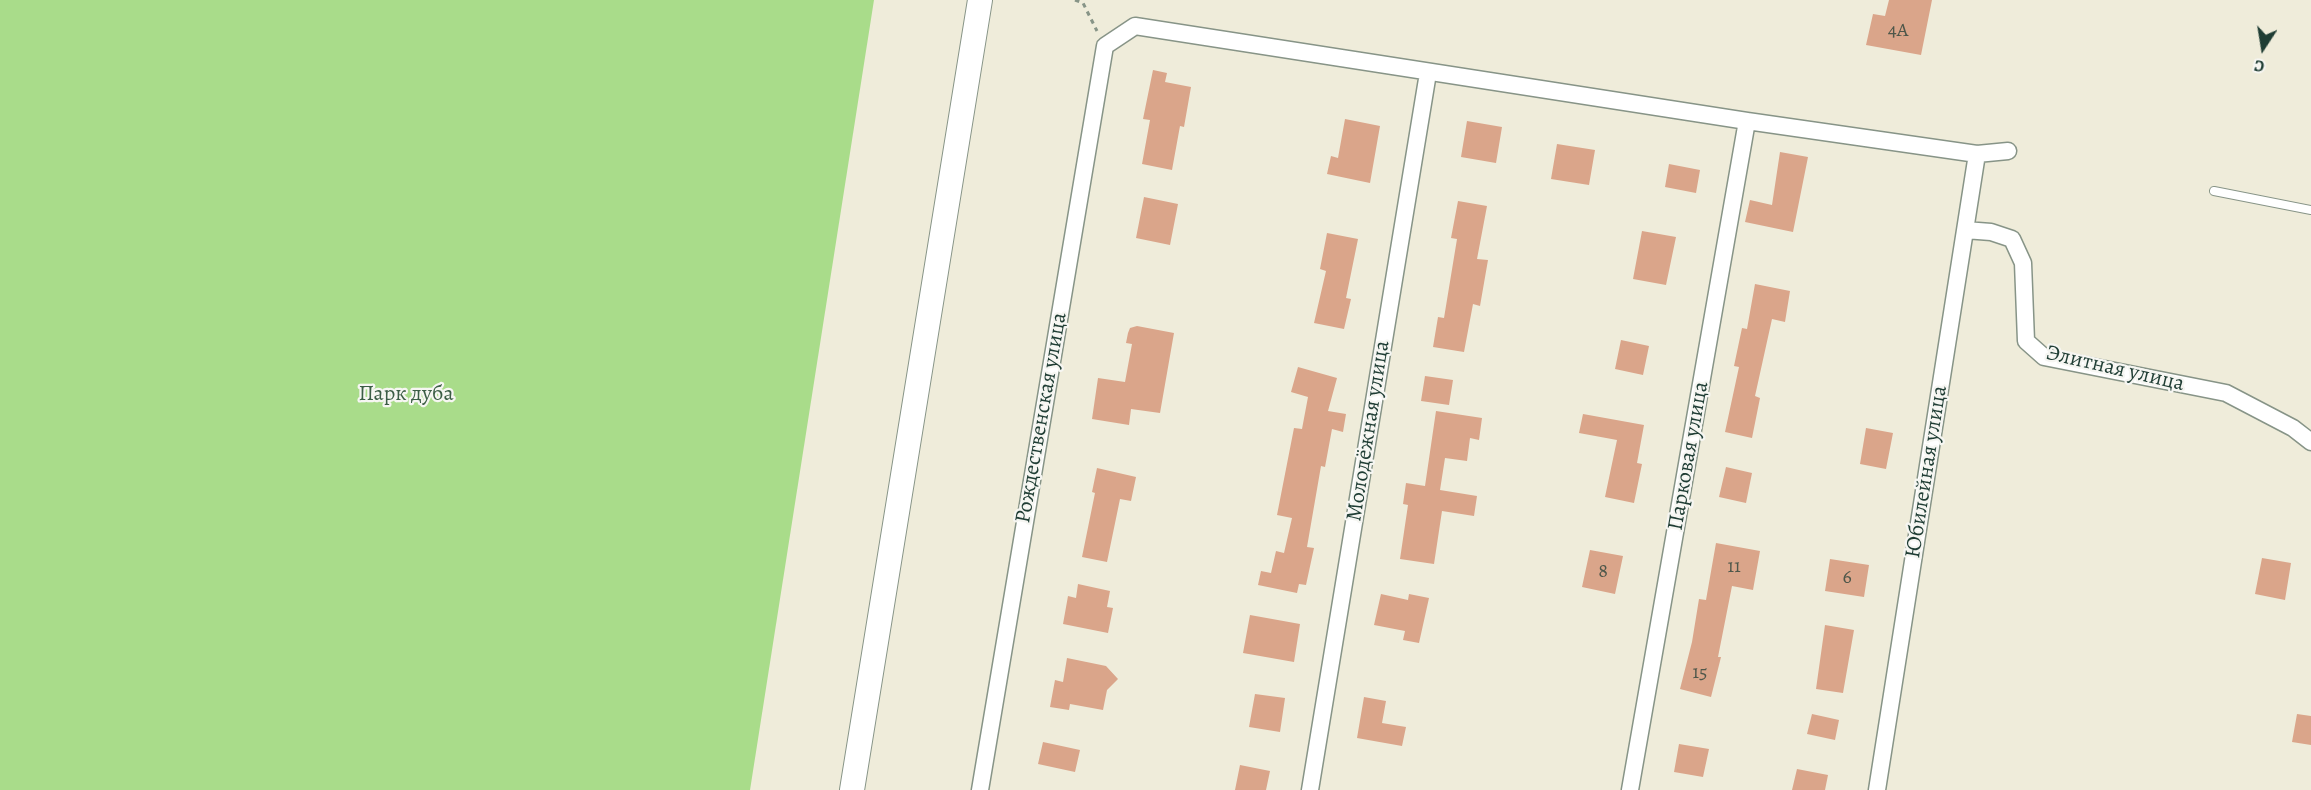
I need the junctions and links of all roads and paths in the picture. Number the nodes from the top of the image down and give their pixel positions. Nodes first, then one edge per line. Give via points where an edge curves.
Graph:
1 (980, 0) edge
2 (1075, 0) edge
3 (1105, 46) junction
4 (1428, 73) junction
5 (1747, 121) junction
6 (2008, 151) dead end
7 (1977, 153) junction
8 (2214, 192) dead end
9 (2311, 210) edge
10 (1965, 230) junction
11 (2311, 442) edge
12 (852, 790) edge
13 (980, 790) edge
14 (1310, 790) edge
15 (1630, 790) edge
16 (1877, 790) edge

1 - 12 main road
2 - 3 path via 1083,3
3 - 4 street via 1135,26
3 - 13 street, Рождественская улица
4 - 5 street
4 - 14 street, Молодёжная улица
5 - 7 street
5 - 15 street, Парковая улица
6 - 7 street
7 - 10 street, Юбилейная улица
8 - 9 lane
10 - 11 street, Элитная улица via 2012,239 2023,262 2026,341 2044,357 2226,393 2293,428
10 - 16 street, Юбилейная улица

